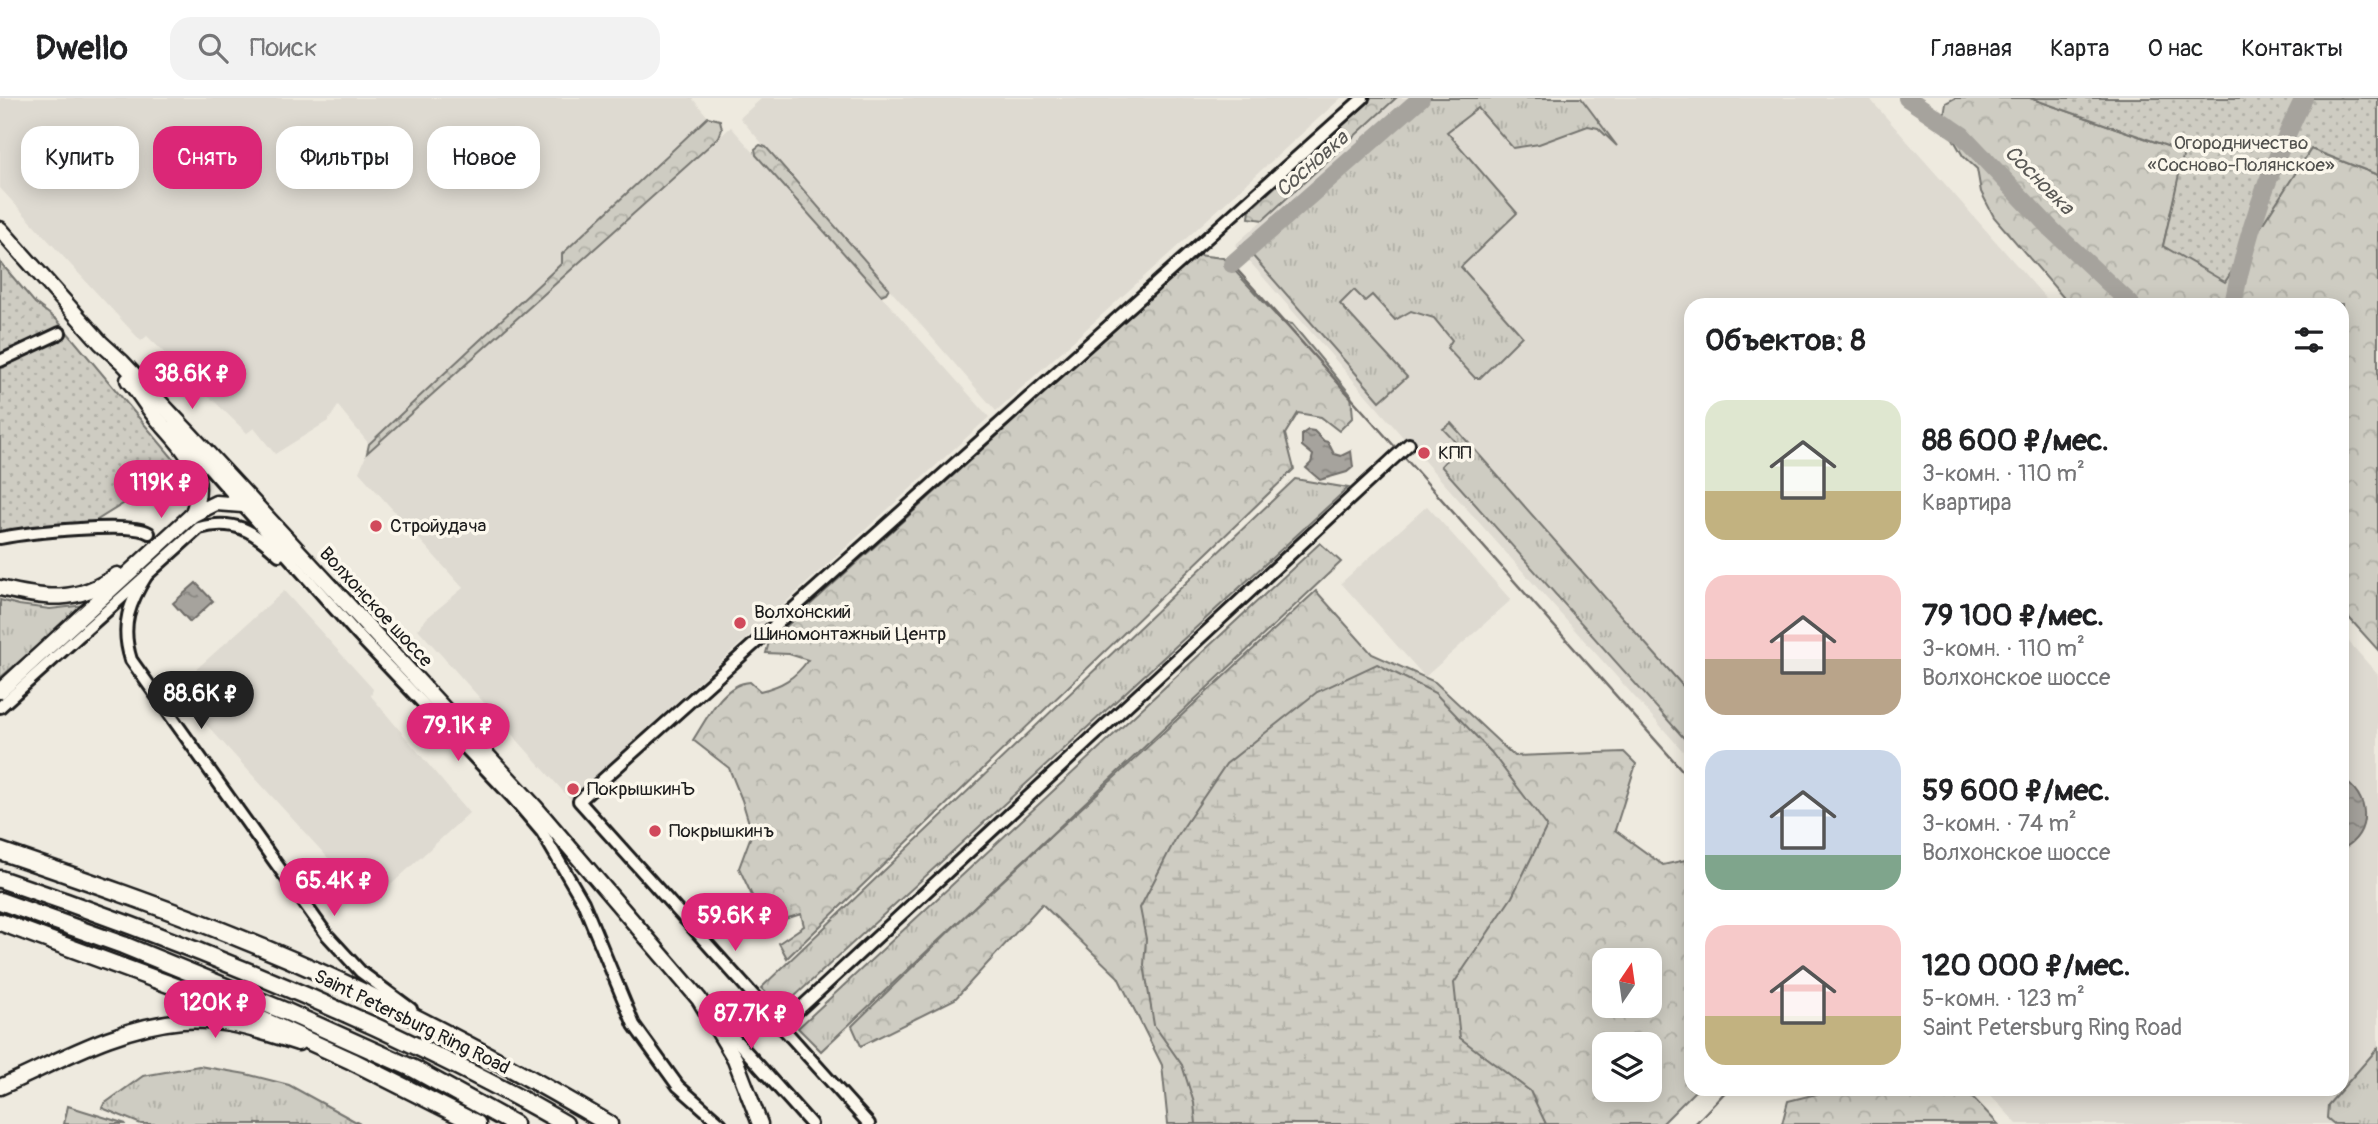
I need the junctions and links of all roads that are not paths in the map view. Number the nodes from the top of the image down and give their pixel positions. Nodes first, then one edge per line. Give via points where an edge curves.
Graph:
1 (1363, 98) edge
2 (0, 229) edge
3 (60, 334) dead end
4 (101, 343) junction
5 (0, 361) edge
6 (135, 388) junction
7 (1409, 444) dead end
8 (250, 505) junction
9 (192, 515) junction
10 (149, 533) dead end
11 (0, 538) edge
12 (153, 551) junction
13 (148, 573) junction
14 (0, 588) edge
15 (319, 591) junction
16 (0, 691) edge
17 (0, 707) edge
18 (0, 850) edge
19 (0, 879) edge
20 (0, 901) edge
21 (0, 922) edge
22 (699, 999) junction
23 (780, 1027) junction
24 (442, 1031) junction
25 (352, 1061) junction
26 (0, 1087) edge
27 (477, 1124) edge
28 (514, 1124) edge
29 (565, 1124) edge
30 (609, 1124) edge
31 (722, 1124) edge
32 (760, 1124) edge
33 (811, 1124) edge
34 (869, 1124) edge

1 - 23 street via 579,801
2 - 4 main road, Волхонское шоссе
3 - 5 street
4 - 6 main road, Волхонское шоссе
4 - 8 main road, Волхонское шоссе
6 - 8 street, Волхонское шоссе
6 - 9 main road via 191,460 198,486
7 - 23 street
8 - 9 main road via 216,503
8 - 15 street, Волхонское шоссе
8 - 22 main road, Волхонское шоссе via 535,807
9 - 12 main road
10 - 11 street via 127,527 87,528
12 - 14 main road via 108,582 69,597
12 - 16 main road
13 - 15 street via 199,528 229,525 255,534
13 - 17 street
13 - 24 street via 132,597 127,619 131,660 327,935 378,986
15 - 31 street, Волхонское шоссе via 542,832 583,902 634,1025 678,1086
18 - 24 highway via 247,941
19 - 29 highway, Saint Petersburg Ring Road via 298,991 447,1061
20 - 28 highway via 288,1012 414,1069
21 - 25 highway via 247,1013
22 - 32 main road via 735,1059
22 - 33 street, Волхонское шоссе
23 - 34 street
24 - 30 highway
25 - 26 main road via 261,1031 183,1021 111,1037
25 - 27 highway

